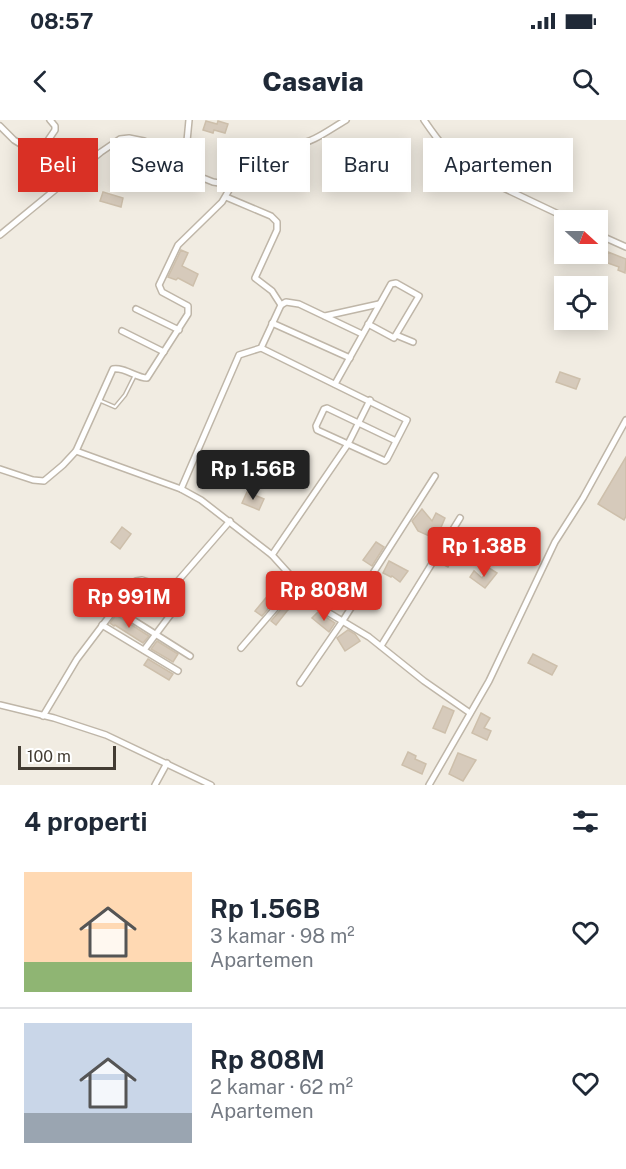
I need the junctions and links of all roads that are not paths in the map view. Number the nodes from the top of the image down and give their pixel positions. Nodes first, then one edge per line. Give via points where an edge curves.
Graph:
1 (50, 120) edge
2 (189, 120) edge
3 (346, 120) edge
4 (424, 120) edge
5 (0, 126) edge
6 (50, 138) edge
7 (187, 138) edge
8 (310, 141) edge
9 (18, 142) edge
10 (53, 192) edge
11 (228, 192) edge
12 (226, 197) junction
13 (554, 212) edge
14 (0, 235) edge
15 (608, 239) edge
16 (626, 247) edge
17 (380, 304) junction
18 (281, 305) junction
19 (136, 309) dead end
20 (325, 316) junction
21 (272, 323) junction
22 (368, 324) junction
23 (178, 330) junction
24 (122, 331) dead end
25 (362, 334) junction
26 (396, 335) junction
27 (413, 342) dead end
28 (261, 348) junction
29 (164, 352) junction
30 (350, 358) junction
31 (135, 375) junction
32 (335, 384) junction
33 (98, 400) junction
34 (370, 400) junction
35 (626, 420) edge
36 (359, 423) junction
37 (618, 434) junction
38 (626, 438) edge
39 (396, 441) junction
40 (348, 444) junction
41 (76, 450) junction
42 (0, 469) edge
43 (435, 476) dead end
44 (182, 489) junction
45 (460, 518) dead end
46 (230, 521) junction
47 (272, 555) junction
48 (297, 583) junction
49 (114, 608) junction
50 (171, 614) dead end
51 (342, 622) junction
52 (102, 625) junction
53 (156, 635) junction
54 (381, 646) junction
55 (241, 648) dead end
56 (144, 650) junction
57 (190, 656) dead end
58 (178, 671) dead end
59 (300, 683) dead end
60 (0, 705) edge
61 (470, 713) junction
62 (43, 716) junction
63 (167, 763) junction
64 (155, 785) edge
65 (211, 785) edge
66 (429, 785) edge

1 - 6 street via 55,130
2 - 7 street
3 - 8 street
4 - 13 street via 462,166
5 - 9 street
10 - 14 street
11 - 12 street
12 - 18 street via 271,216 276,222 277,230 255,278 272,291
12 - 23 street via 178,244 159,285 162,292 189,308
15 - 16 street
17 - 20 street
17 - 22 street
17 - 26 street via 393,282 419,296
18 - 20 street via 299,304
18 - 21 street
19 - 23 street
20 - 25 street
21 - 28 street
21 - 30 street
22 - 25 street
22 - 26 street via 390,337
23 - 29 street
24 - 29 street
25 - 30 street
26 - 27 street
28 - 32 street
28 - 44 street via 239,355
29 - 31 street via 147,378
30 - 32 street
31 - 33 lane via 115,407
31 - 33 street via 115,368
32 - 34 street
33 - 41 street
34 - 36 street
34 - 39 street via 406,420
35 - 37 street
36 - 39 street
36 - 40 street
36 - 40 street via 324,409 316,429
37 - 38 street
37 - 61 street via 555,542
39 - 40 street via 385,461
40 - 47 street
41 - 42 street via 44,481
41 - 44 street
43 - 51 street
44 - 46 street
45 - 54 street
46 - 47 street
46 - 49 street via 171,589 139,579
47 - 48 street
48 - 51 street via 319,607
48 - 55 street
49 - 52 street
49 - 53 street
50 - 53 street
51 - 54 street
51 - 59 street
52 - 56 street
52 - 62 street
53 - 56 street
53 - 57 street
54 - 61 street
56 - 58 street
60 - 62 street
61 - 66 street
62 - 63 street via 106,735
63 - 64 street
63 - 65 street

